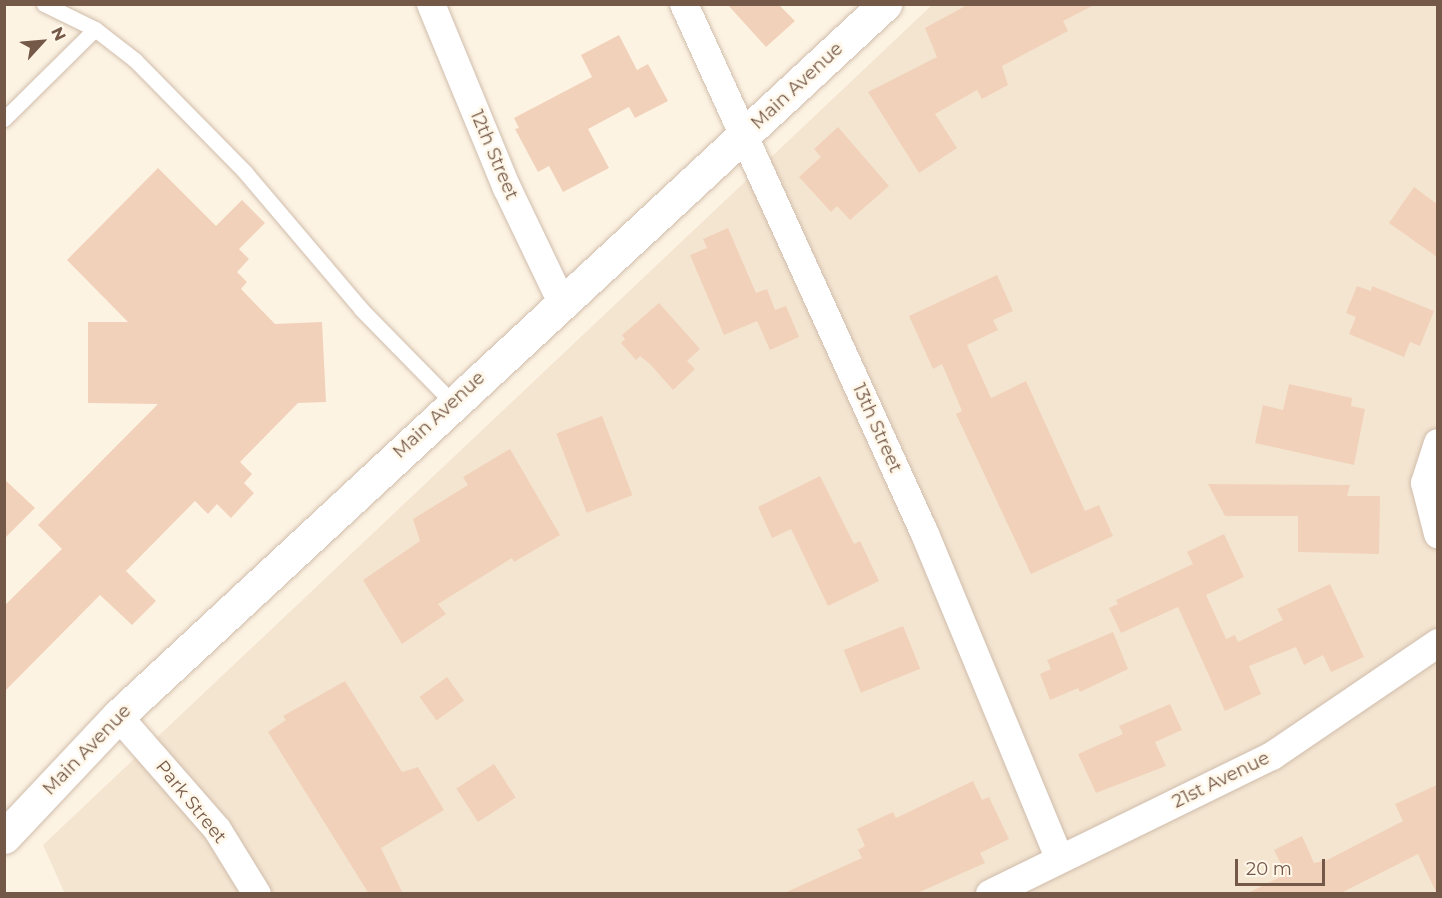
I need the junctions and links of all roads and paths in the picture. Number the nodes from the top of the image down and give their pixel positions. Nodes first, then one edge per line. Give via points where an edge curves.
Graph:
1 (44, 4) edge
2 (430, 4) edge
3 (684, 4) edge
4 (885, 4) edge
5 (95, 29) junction
6 (4, 119) edge
7 (744, 136) junction
8 (562, 303) junction
9 (452, 402) junction
10 (1437, 442) edge
11 (1437, 534) edge
12 (1437, 643) edge
13 (118, 716) junction
14 (4, 837) edge
15 (1059, 857) junction
16 (257, 894) edge
17 (990, 894) edge

1 - 5 lane
2 - 8 street, 12th Street via 507,188
3 - 7 street, 13th Street
4 - 7 main road, Main Avenue
5 - 6 lane
5 - 9 lane via 135,60 245,172 361,309
7 - 8 main road, Main Avenue
7 - 15 street, 13th Street via 925,534
8 - 9 main road, Main Avenue
9 - 13 main road, Main Avenue
10 - 11 street via 1425,483
12 - 15 street, 21st Avenue via 1272,756
13 - 14 main road, Main Avenue
13 - 16 street, Park Street via 217,829
15 - 17 street, 21st Avenue

